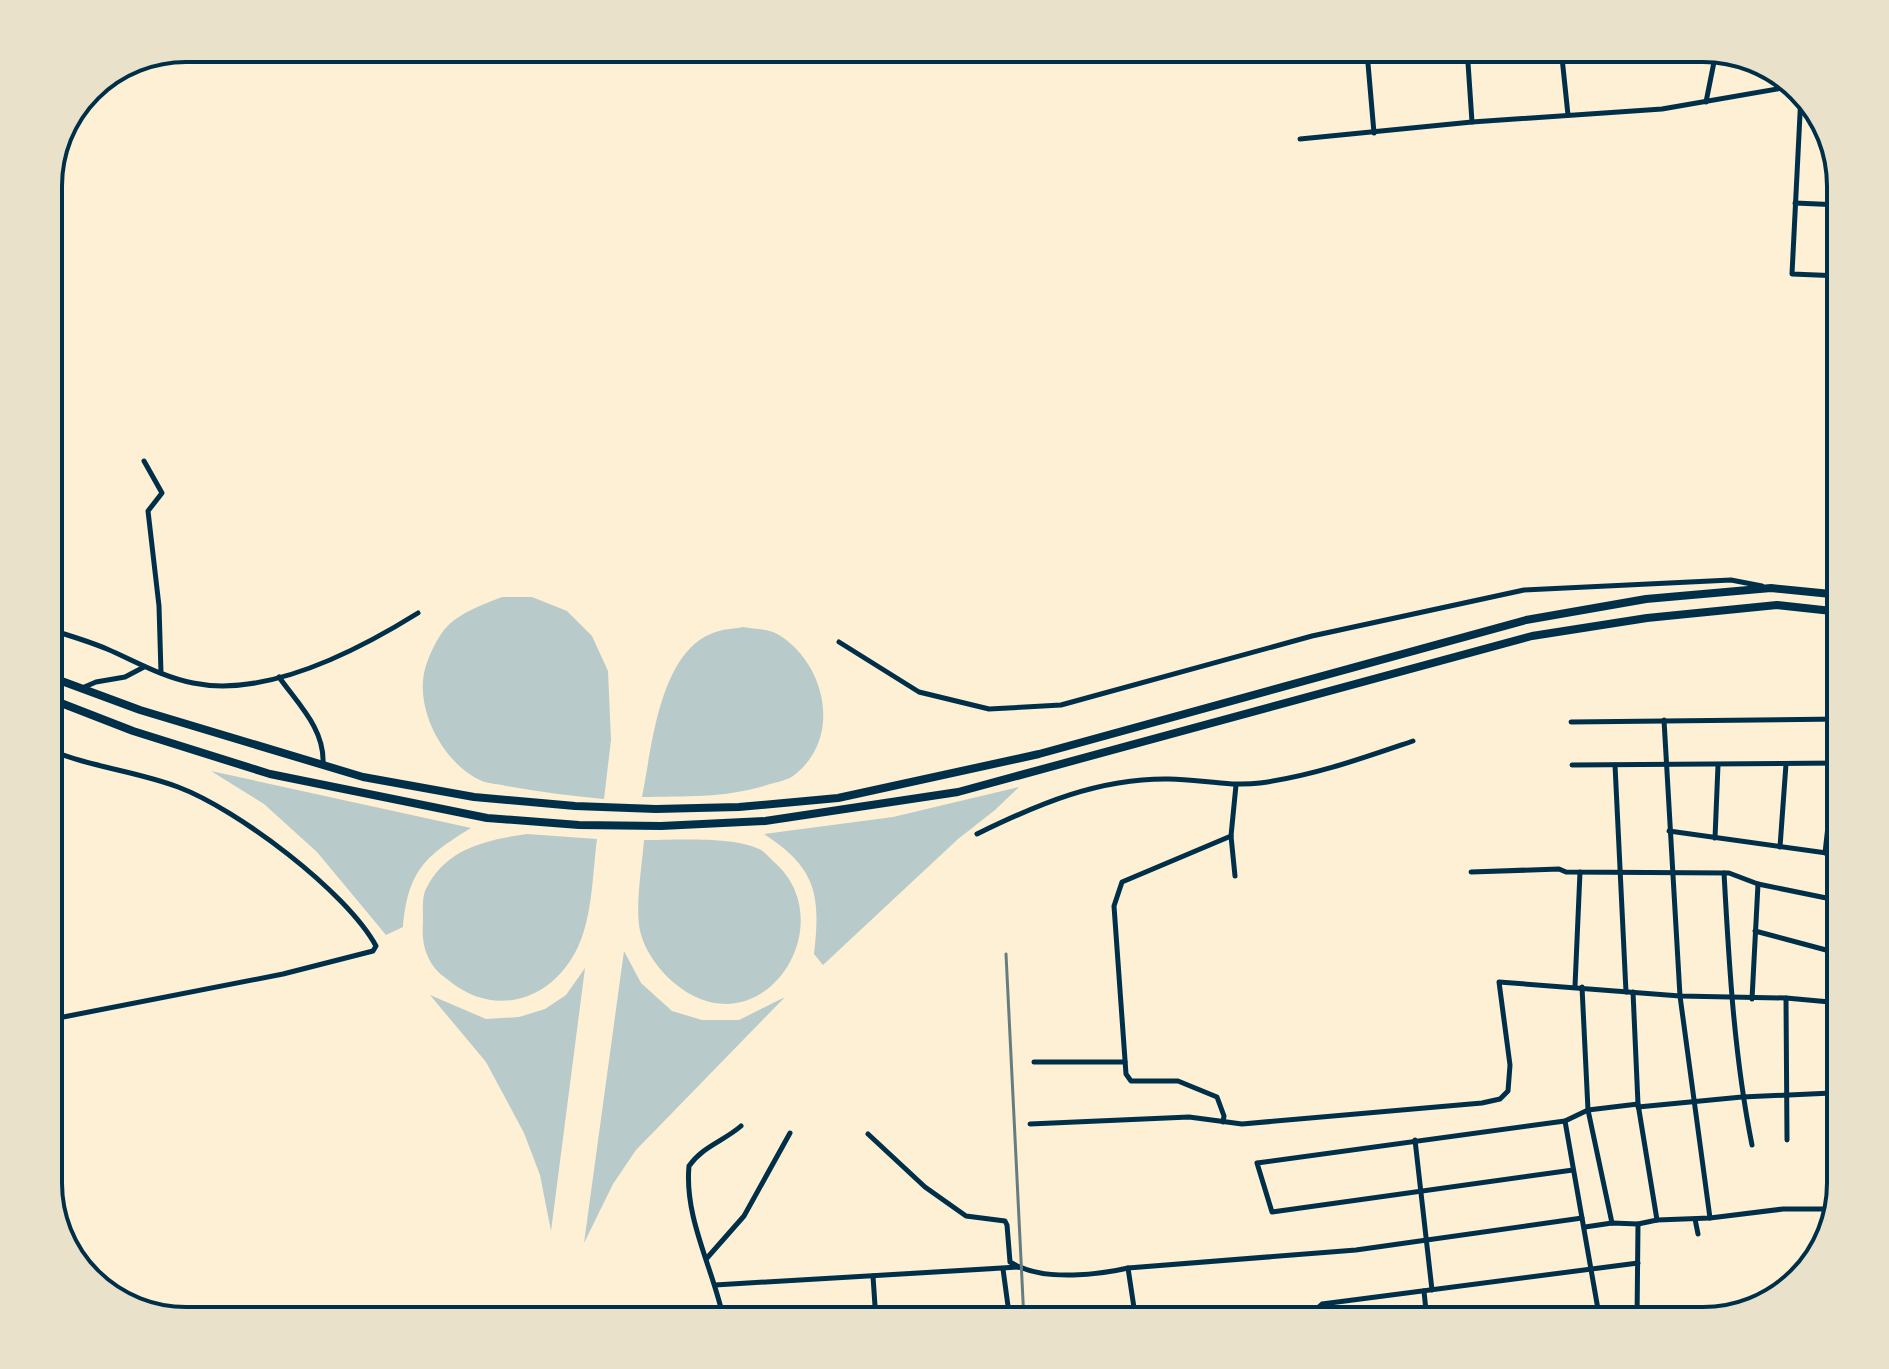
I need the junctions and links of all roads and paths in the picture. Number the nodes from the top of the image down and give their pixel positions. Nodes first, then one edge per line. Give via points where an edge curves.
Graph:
1 (1368, 62) edge
2 (1468, 62) edge
3 (1562, 62) edge
4 (1714, 63) edge
5 (1779, 89) edge
6 (1706, 102) junction
7 (1800, 110) edge
8 (1568, 115) junction
9 (1472, 122) junction
10 (1374, 133) junction
11 (1300, 139) dead end
12 (1795, 203) junction
13 (1827, 204) edge
14 (1827, 275) edge
15 (144, 461) dead end
16 (1771, 588) junction
17 (1827, 594) edge
18 (1827, 610) edge
19 (418, 613) dead end
20 (62, 634) edge
21 (839, 642) dead end
22 (145, 667) junction
23 (161, 673) junction
24 (279, 677) junction
25 (62, 682) edge
26 (80, 689) junction
27 (62, 703) edge
28 (1827, 719) edge
29 (1664, 720) junction
30 (1571, 722) dead end
31 (1413, 741) dead end
32 (62, 753) edge
33 (1827, 763) edge
34 (1786, 764) junction
35 (323, 765) junction
36 (1572, 765) dead end
37 (1615, 765) junction
38 (1664, 765) junction
39 (1718, 765) junction
40 (1236, 785) junction
41 (1669, 831) junction
42 (977, 834) dead end
43 (1231, 836) junction
44 (1715, 838) junction
45 (1827, 839) edge
46 (1780, 847) junction
47 (1825, 853) joint
48 (1471, 872) dead end
49 (1580, 872) junction
50 (1621, 873) junction
51 (1672, 873) junction
52 (1724, 873) junction
53 (1235, 876) dead end
54 (1758, 884) junction
55 (1827, 898) edge
56 (1755, 931) junction
57 (1827, 950) edge
58 (1579, 986) junction
59 (1630, 992) junction
60 (1680, 996) junction
61 (1730, 998) junction
62 (1786, 998) junction
63 (1752, 999) junction
64 (1827, 1002) edge
65 (62, 1017) edge
66 (1034, 1062) dead end
67 (1125, 1062) junction
68 (1827, 1091) edge
69 (1786, 1094) junction
70 (1742, 1097) junction
71 (1692, 1101) junction
72 (1638, 1106) junction
73 (1588, 1110) junction
74 (1565, 1121) junction
75 (1223, 1122) junction
76 (1030, 1124) dead end
77 (741, 1126) dead end
78 (790, 1133) dead end
79 (868, 1134) dead end
80 (1415, 1140) junction
81 (1787, 1140) dead end
82 (1752, 1145) dead end
83 (1573, 1170) junction
84 (1421, 1190) junction
85 (1824, 1209) edge
86 (1582, 1218) junction
87 (1710, 1218) junction
88 (1695, 1219) junction
89 (1657, 1220) junction
90 (1612, 1223) junction
91 (1638, 1224) junction
92 (1585, 1227) junction
93 (1698, 1234) dead end
94 (1427, 1242) junction
95 (706, 1259) junction
96 (1638, 1263) junction
97 (1020, 1267) junction
98 (1128, 1268) junction
99 (1003, 1269) junction
100 (1592, 1269) junction
101 (873, 1276) junction
102 (715, 1285) junction
103 (1432, 1290) junction
104 (1424, 1291) junction
105 (720, 1307) edge
106 (875, 1307) edge
107 (1008, 1307) edge
108 (1134, 1307) edge
109 (1319, 1307) edge
110 (1426, 1307) edge
111 (1598, 1307) edge
112 (1637, 1307) edge

1 - 10 street
2 - 9 street
3 - 8 street
4 - 6 street
5 - 6 street
6 - 8 street
7 - 12 street
8 - 9 street
9 - 10 street
10 - 11 street
12 - 13 street
12 - 14 street via 1792,274
15 - 23 street via 162,493 148,511
16 - 17 highway
16 - 21 street via 1731,580 1524,590 1312,636 1061,705 989,709 919,692
16 - 35 highway via 1646,599 1526,620 1039,754 838,798 739,807 575,806 474,797
18 - 27 highway via 1777,605 1532,636 958,792 750,822 579,825 487,818 270,774
19 - 24 street via 368,644
20 - 22 street
22 - 23 street
22 - 26 street
23 - 24 street via 194,684 233,686
24 - 35 street via 319,732
25 - 26 highway
26 - 35 highway
28 - 29 street
29 - 30 street
29 - 38 street
31 - 40 street via 1335,767
32 - 65 street via 175,786 226,810 331,892 376,946 283,974
33 - 34 street
34 - 39 street
34 - 46 street
36 - 37 street
37 - 38 street
37 - 50 street
38 - 39 street
38 - 41 street
39 - 44 street
40 - 42 street via 1168,779 1107,785 1058,797
40 - 43 street
41 - 44 street
41 - 51 street
43 - 53 street
43 - 67 street via 1122,882 1114,906
44 - 46 street
45 - 47 street
46 - 47 street
48 - 49 street
49 - 50 street
49 - 58 street
50 - 51 street
50 - 59 street
51 - 52 street
51 - 60 street
52 - 54 street
52 - 61 street
54 - 55 street
54 - 56 street
56 - 57 street
56 - 63 street
58 - 59 street
58 - 73 street
58 - 75 street via 1499,982 1510,1065 1508,1091 1500,1099
59 - 60 street
59 - 72 street
60 - 61 street
60 - 71 street
61 - 63 street
61 - 70 street
62 - 63 street
62 - 64 street
62 - 69 street
66 - 67 street
67 - 75 street via 1131,1081 1178,1081 1217,1097
68 - 69 street
69 - 70 street
69 - 81 street
70 - 71 street
70 - 82 street
71 - 72 street
71 - 87 street
72 - 73 street
72 - 89 street
73 - 74 street
73 - 90 street
74 - 80 street
74 - 83 street
75 - 76 street via 1189,1117
77 - 95 street via 689,1166
78 - 95 street via 744,1216
79 - 97 street via 925,1187 966,1216 1005,1221 1010,1262
80 - 84 street
80 - 84 street via 1257,1163 1272,1212
83 - 84 street
83 - 86 street
84 - 94 street
85 - 87 street
86 - 92 street
86 - 94 street
87 - 88 street
88 - 89 street
88 - 93 street
89 - 91 street
90 - 91 street
90 - 92 street
91 - 96 street
92 - 100 street
94 - 98 street
94 - 103 street
95 - 102 street
96 - 100 street
96 - 112 street
97 - 98 street via 1033,1273 1090,1274
97 - 99 street
98 - 108 street
99 - 101 street
99 - 107 street
100 - 103 street
100 - 111 street
101 - 102 street
101 - 106 street
102 - 105 street
103 - 104 street
104 - 109 street
104 - 110 street

